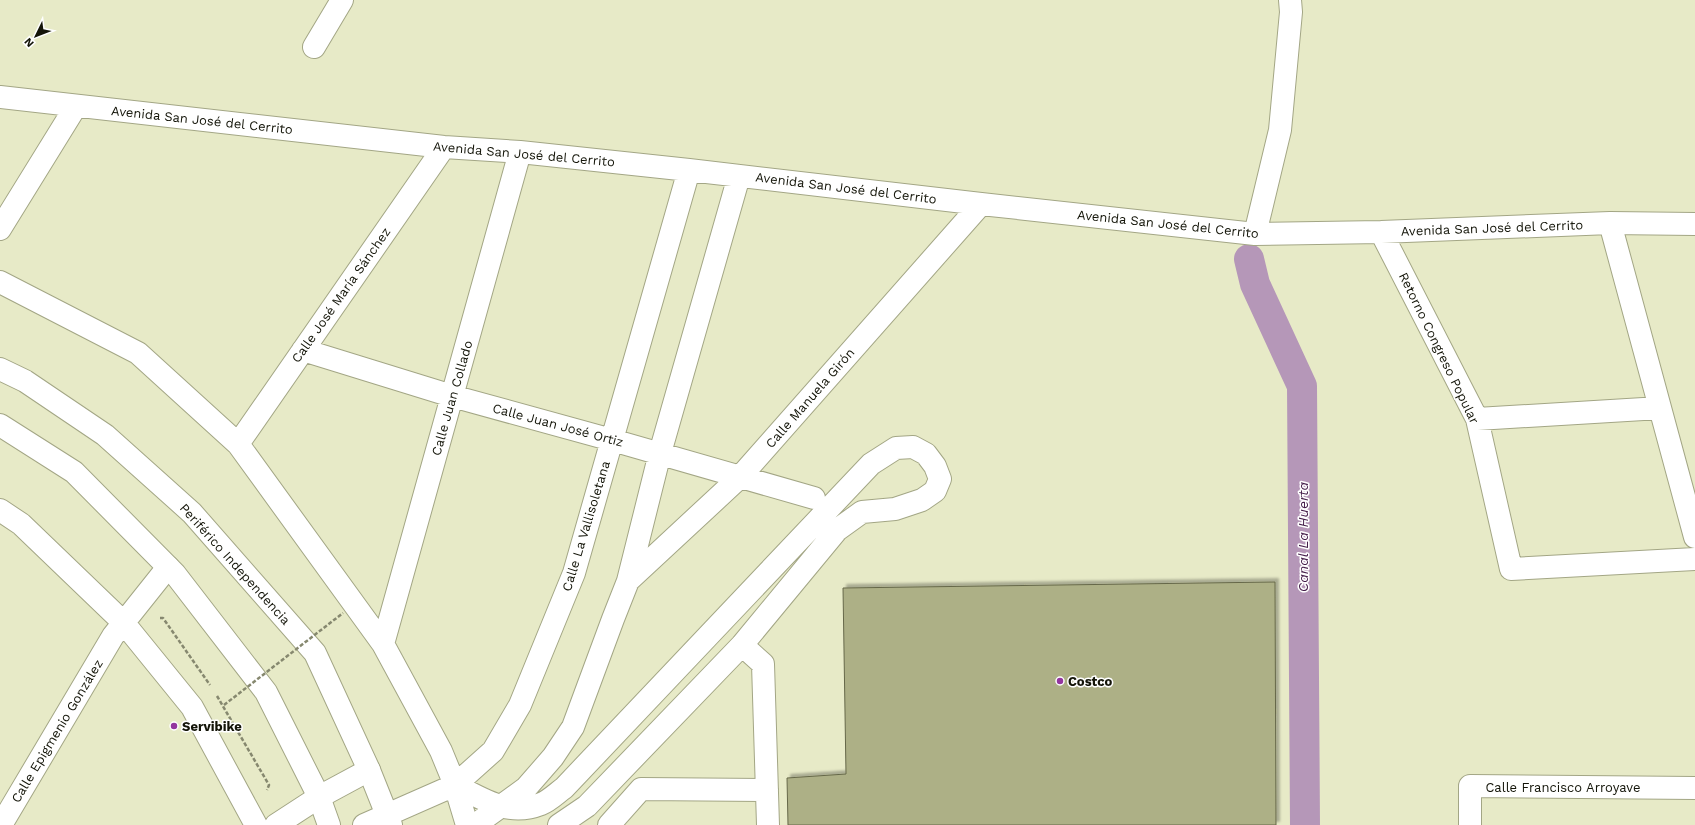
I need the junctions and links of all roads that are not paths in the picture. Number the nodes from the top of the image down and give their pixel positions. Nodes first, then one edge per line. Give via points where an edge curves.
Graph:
1 (342, 0) edge
2 (1290, 0) edge
3 (314, 46) dead end
4 (0, 97) edge
5 (76, 106) junction
6 (444, 147) junction
7 (520, 152) junction
8 (689, 170) junction
9 (739, 176) junction
10 (981, 204) junction
11 (1610, 224) junction
12 (1695, 224) edge
13 (0, 229) edge
14 (1381, 232) junction
15 (1255, 234) junction
16 (0, 282) edge
17 (303, 350) junction
18 (0, 369) edge
19 (452, 396) junction
20 (1660, 408) junction
21 (1477, 419) junction
22 (0, 425) edge
23 (612, 440) junction
24 (238, 444) junction
25 (660, 454) junction
26 (740, 477) junction
27 (814, 498) dead end
28 (0, 510) edge
29 (1695, 537) edge
30 (1695, 559) edge
31 (168, 567) junction
32 (628, 581) junction
33 (118, 629) junction
34 (383, 644) junction
35 (742, 645) junction
36 (369, 770) junction
37 (455, 785) junction
38 (1695, 788) edge
39 (767, 790) junction
40 (319, 797) junction
41 (501, 807) junction
42 (390, 820) edge
43 (0, 825) edge
44 (256, 825) edge
45 (276, 825) edge
46 (329, 825) edge
47 (364, 825) edge
48 (467, 825) edge
49 (475, 825) edge
50 (559, 825) edge
51 (609, 825) edge
52 (768, 825) edge
53 (1470, 825) edge

1 - 3 main road
2 - 15 main road via 1280,130
4 - 5 main road, Avenida San José del Cerrito
5 - 6 main road, Avenida San José del Cerrito
5 - 13 main road
6 - 7 main road, Avenida San José del Cerrito
6 - 17 main road, Calle José María Sánchez
7 - 8 main road, Avenida San José del Cerrito
7 - 19 main road, Calle Juan Collado
8 - 9 main road, Avenida San José del Cerrito
8 - 23 main road, Calle La Vallisoletana
9 - 10 main road, Avenida San José del Cerrito
9 - 25 main road
10 - 15 main road, Avenida San José del Cerrito
10 - 26 main road, Calle Manuela Girón
11 - 12 main road, Avenida San José del Cerrito
11 - 14 main road, Avenida San José del Cerrito
11 - 20 main road
14 - 15 main road, Avenida San José del Cerrito
14 - 21 main road, Retorno Congreso Popular
16 - 24 main road via 138,353
17 - 19 main road, Calle Juan José Ortiz
17 - 24 main road, Calle José María Sánchez
18 - 36 main road, Periférico Independencia via 25,381 105,435 192,513 315,653
19 - 23 main road, Calle Juan José Ortiz
19 - 34 main road, Calle Juan Collado
20 - 21 main road
20 - 29 main road
21 - 30 main road, Retorno Congreso Popular via 1511,569
22 - 31 main road via 74,472
23 - 25 main road, Calle Juan José Ortiz
23 - 37 main road, Calle La Vallisoletana via 574,573 520,705 493,751
24 - 34 main road
25 - 26 main road, Calle Juan José Ortiz
25 - 32 main road
26 - 27 main road, Calle Juan José Ortiz
26 - 32 main road, Calle Manuela Girón
28 - 33 main road via 21,524
31 - 33 main road, Calle Epigmenio González
31 - 40 main road via 266,692
32 - 41 main road via 573,727 553,757 526,788
33 - 43 main road, Calle Epigmenio González
33 - 44 main road via 192,707
34 - 37 main road via 428,724
35 - 39 main road via 763,664
35 - 41 main road via 837,530 862,512 895,509 922,500 935,491 940,479 926,454 913,447 896,448 871,464 564,788 541,804 519,808
35 - 50 main road via 588,806
36 - 40 main road
36 - 42 main road, Periférico Independencia
37 - 41 main road
37 - 42 main road, Calle La Vallisoletana
37 - 48 main road
38 - 53 main road, Calle Francisco Arroyave via 1470,786
39 - 51 main road via 641,789
39 - 52 main road
40 - 45 main road
40 - 46 main road
41 - 49 main road
42 - 47 main road, Calle La Vallisoletana

